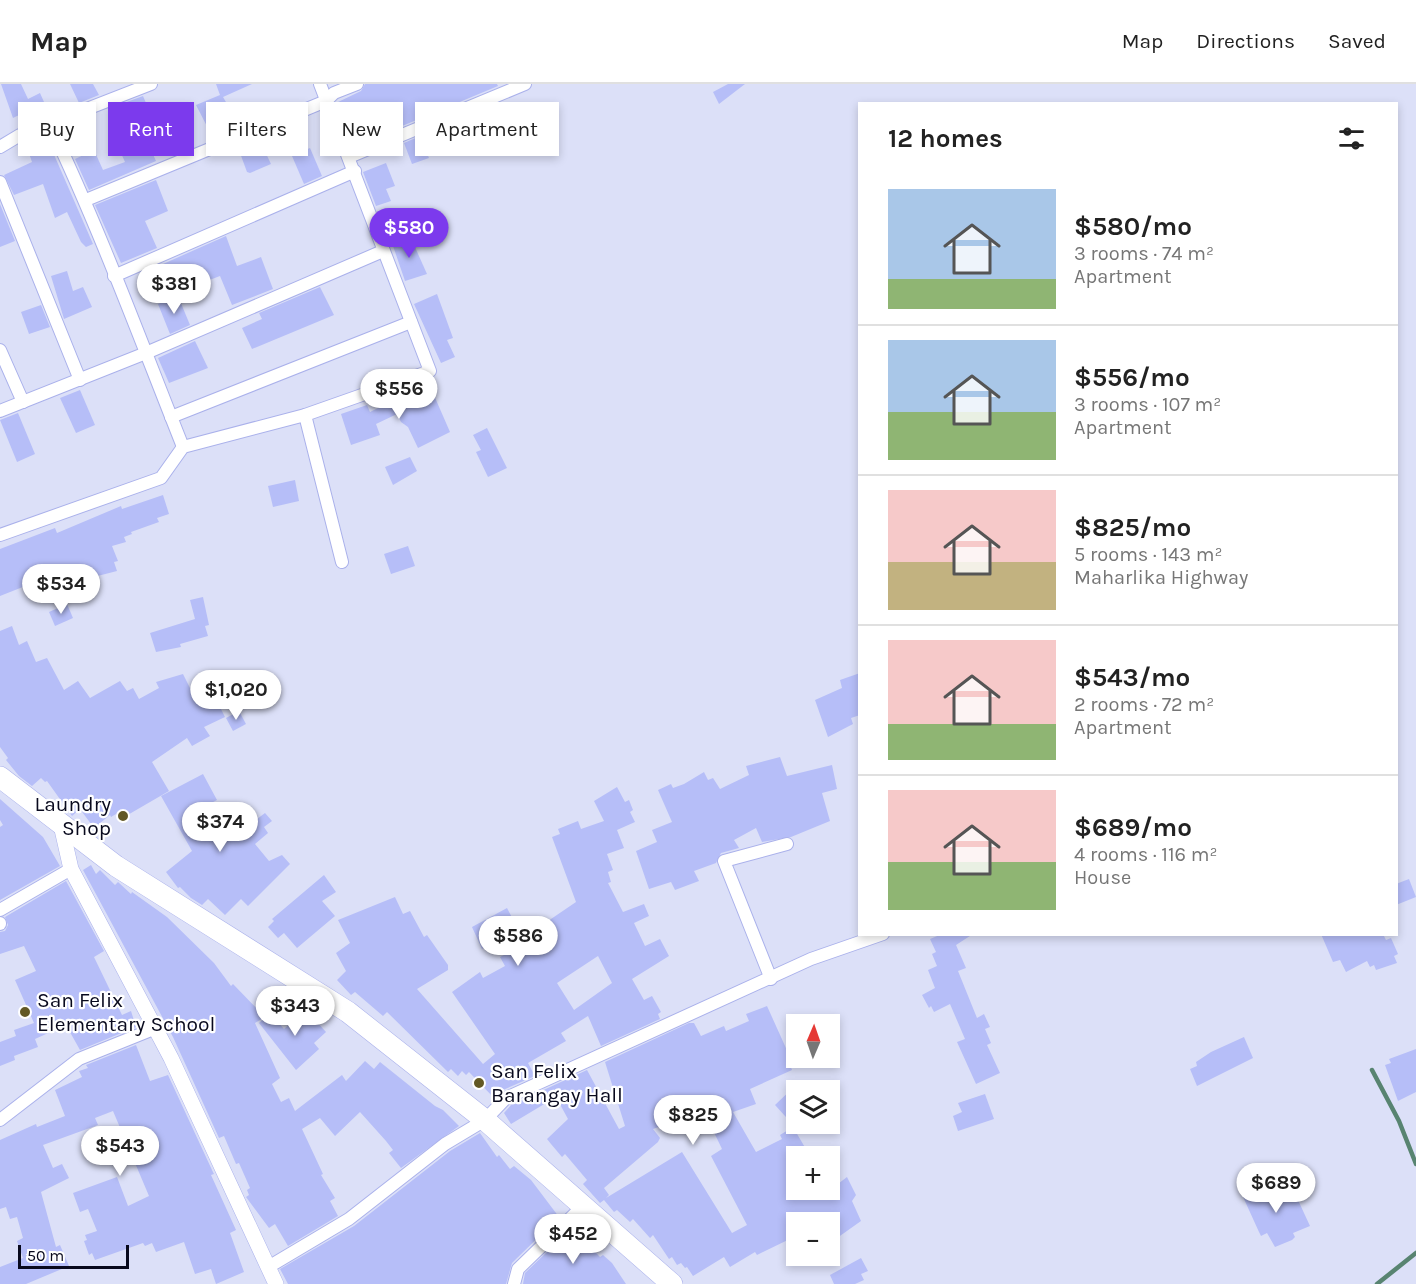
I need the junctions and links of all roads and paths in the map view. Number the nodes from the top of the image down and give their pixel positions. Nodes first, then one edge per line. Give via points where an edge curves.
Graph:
1 (151, 84) edge
2 (320, 84) edge
3 (357, 84) edge
4 (525, 84) edge
5 (326, 100) junction
6 (96, 106) edge
7 (18, 136) edge
8 (0, 147) edge
9 (65, 156) edge
10 (349, 157) junction
11 (355, 171) junction
12 (0, 182) edge
13 (86, 200) junction
14 (383, 251) junction
15 (114, 276) junction
16 (411, 322) junction
17 (0, 350) edge
18 (146, 353) junction
19 (80, 380) junction
20 (23, 402) junction
21 (0, 411) edge
22 (305, 415) junction
23 (171, 417) junction
24 (183, 447) junction
25 (0, 535) edge
26 (342, 562) dead end
27 (0, 777) edge
28 (61, 825) junction
29 (787, 844) dead end
30 (71, 869) junction
31 (0, 910) edge
32 (877, 936) edge
33 (771, 979) junction
34 (156, 1028) junction
35 (0, 1120) edge
36 (485, 1120) junction
37 (584, 1205) junction
38 (270, 1266) junction
39 (276, 1284) edge
40 (514, 1284) edge
41 (672, 1284) edge

1 - 6 street
2 - 5 street
3 - 5 street
4 - 10 street
5 - 10 street
5 - 13 street
7 - 8 street
9 - 13 street
10 - 11 street
11 - 14 street
11 - 15 street
12 - 19 street
13 - 15 street
14 - 16 street
14 - 18 street
15 - 18 street
16 - 22 street via 430,371
16 - 23 street
17 - 20 street
18 - 19 street
18 - 23 street
19 - 20 street
20 - 21 street
22 - 24 street
22 - 26 street
23 - 24 street
24 - 25 street via 161,478
27 - 28 highway
28 - 30 street
28 - 36 highway via 116,866 348,1012
29 - 33 street via 724,861
30 - 31 street
30 - 34 street
32 - 33 street via 812,959
33 - 36 street via 506,1098
34 - 35 street via 79,1059
34 - 38 street
36 - 37 highway
36 - 38 street via 445,1144 349,1219
37 - 40 street via 518,1269
37 - 41 highway
38 - 39 street

